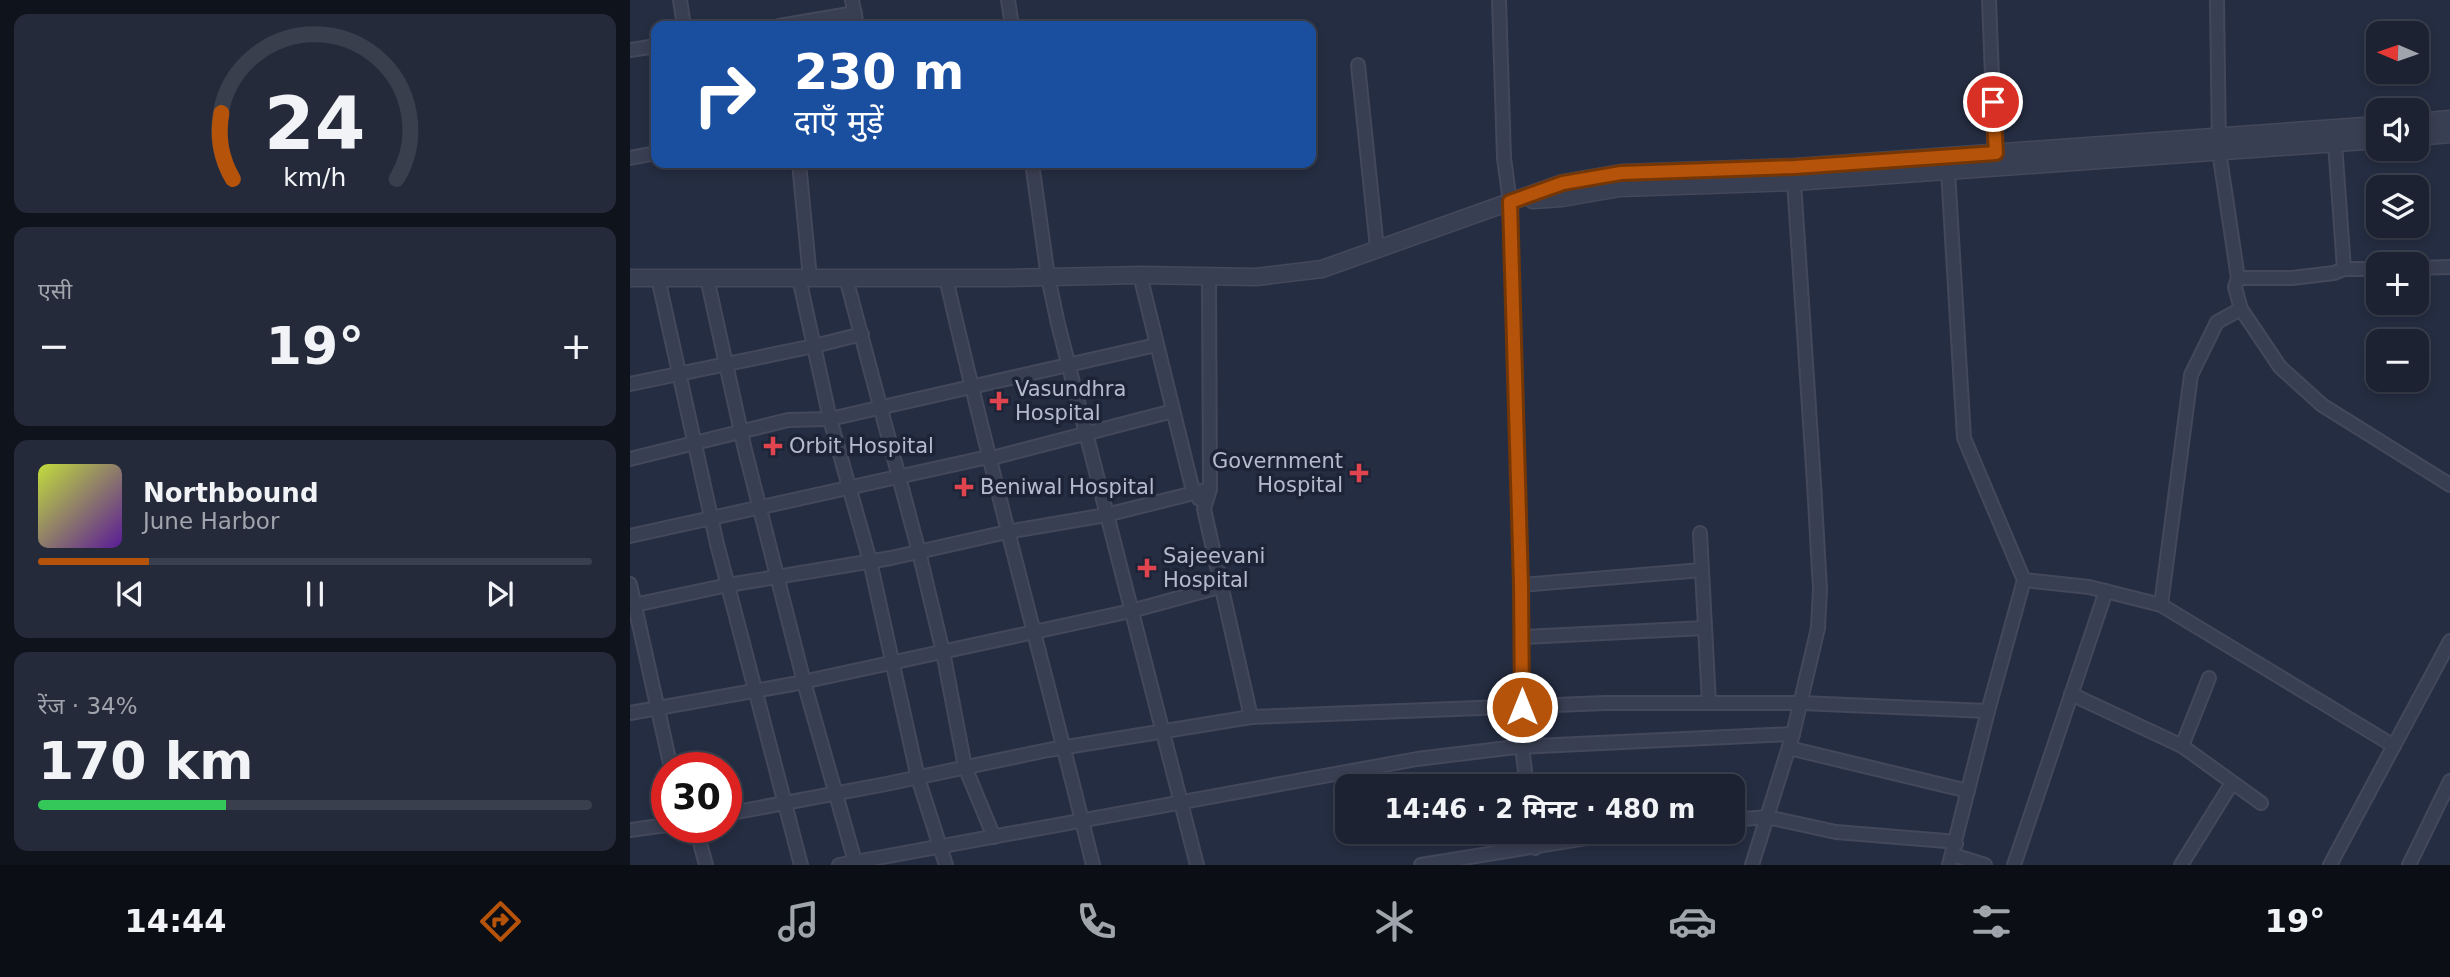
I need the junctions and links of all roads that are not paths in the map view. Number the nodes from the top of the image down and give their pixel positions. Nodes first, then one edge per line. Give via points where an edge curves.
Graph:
1 (680, 0) edge
2 (1008, 0) edge
3 (1499, 0) edge
4 (1989, 0) edge
5 (2217, 0) edge
6 (2230, 0) edge
7 (855, 13) edge
8 (683, 21) edge
9 (808, 21) edge
10 (1011, 21) edge
11 (651, 48) edge
12 (630, 50) edge
13 (1358, 65) dead end
14 (2450, 119) edge
15 (2429, 121) edge
16 (2366, 126) edge
17 (2450, 134) edge
18 (2429, 136) edge
19 (2366, 141) edge
20 (2220, 143) junction
21 (2336, 143) junction
22 (1996, 153) junction
23 (651, 154) edge
24 (630, 158) edge
25 (799, 168) edge
26 (1033, 168) edge
27 (1948, 171) junction
28 (1794, 183) junction
29 (1510, 202) junction
30 (1377, 248) junction
31 (2450, 267) edge
32 (2429, 268) edge
33 (2344, 269) junction
34 (2366, 269) edge
35 (1140, 275) junction
36 (1209, 276) junction
37 (1048, 277) junction
38 (630, 278) edge
39 (658, 278) junction
40 (707, 278) junction
41 (804, 278) junction
42 (846, 278) junction
43 (946, 278) junction
44 (2238, 278) junction
45 (2241, 309) junction
46 (862, 334) junction
47 (1156, 345) junction
48 (814, 346) junction
49 (726, 363) junction
50 (1068, 365) junction
51 (678, 374) junction
52 (630, 384) edge
53 (971, 388) junction
54 (881, 408) junction
55 (1173, 411) junction
56 (830, 419) junction
57 (741, 432) junction
58 (1086, 433) junction
59 (694, 445) junction
60 (630, 458) edge
61 (988, 458) junction
62 (898, 478) junction
63 (2450, 485) edge
64 (849, 489) junction
65 (1210, 489) junction
66 (1195, 493) junction
67 (760, 508) junction
68 (1205, 509) junction
69 (1106, 515) junction
70 (712, 519) junction
71 (1007, 532) junction
72 (1700, 533) dead end
73 (630, 536) edge
74 (919, 552) junction
75 (870, 561) junction
76 (1702, 570) junction
77 (777, 577) junction
78 (2024, 580) junction
79 (630, 584) edge
80 (728, 585) junction
81 (1521, 585) junction
82 (1223, 586) junction
83 (2106, 591) junction
84 (632, 605) edge
85 (2161, 605) junction
86 (1131, 611) junction
87 (1705, 628) junction
88 (1034, 632) junction
89 (1522, 637) junction
90 (2450, 641) edge
91 (943, 652) junction
92 (893, 662) junction
93 (2209, 678) dead end
94 (804, 682) junction
95 (755, 689) junction
96 (2071, 694) junction
97 (1709, 703) junction
98 (1801, 703) junction
99 (1522, 707) junction
100 (659, 708) junction
101 (1988, 711) junction
102 (630, 713) edge
103 (1251, 717) junction
104 (1163, 730) junction
105 (1793, 734) junction
106 (2182, 746) junction
107 (2393, 746) junction
108 (1064, 747) junction
109 (1522, 747) junction
110 (1789, 748) junction
111 (668, 752) edge
112 (965, 767) junction
113 (1525, 774) edge
114 (918, 778) junction
115 (2450, 781) edge
116 (2232, 783) junction
117 (1968, 791) junction
118 (836, 794) junction
119 (785, 803) junction
120 (1182, 803) junction
121 (2261, 803) dead end
122 (742, 811) edge
123 (1767, 817) junction
124 (1745, 819) edge
125 (1083, 822) junction
126 (651, 827) edge
127 (630, 830) edge
128 (994, 837) junction
129 (700, 843) edge
130 (1534, 844) edge
131 (1557, 844) edge
132 (941, 847) junction
133 (1535, 848) junction
134 (1953, 855) edge
135 (1500, 859) edge
136 (856, 864) edge
137 (706, 865) edge
138 (800, 865) edge
139 (839, 865) edge
140 (946, 865) edge
141 (1093, 865) edge
142 (1198, 865) edge
143 (1421, 865) edge
144 (1752, 865) edge
145 (1985, 865) edge
146 (2014, 865) edge
147 (2181, 865) edge
148 (2330, 865) edge
149 (2409, 865) edge

1 - 8 street
2 - 10 street
3 - 29 street via 1504,158
4 - 22 street
5 - 6 street
5 - 20 street
7 - 9 street
11 - 12 street
13 - 30 street
14 - 15 street
16 - 20 street
17 - 18 street
19 - 21 street
20 - 21 street
20 - 22 street
20 - 27 street
20 - 44 street
21 - 33 street
22 - 29 street via 1621,173 1563,183
23 - 24 street
25 - 41 street
26 - 37 street
27 - 28 street
27 - 78 street via 1964,438
28 - 29 street via 1620,188
28 - 98 street via 1820,589 1818,628
29 - 30 street
29 - 81 street
30 - 36 street via 1322,269
31 - 32 street
33 - 34 street
33 - 44 street via 2292,278
35 - 36 street
35 - 37 street
35 - 47 street
36 - 65 street
37 - 43 street
37 - 50 street
38 - 39 street
39 - 40 street
39 - 51 street
40 - 41 street
40 - 49 street
41 - 42 street
41 - 48 street
42 - 43 street
42 - 46 street
43 - 53 street
44 - 45 street via 2235,287
45 - 63 street via 2280,367 2322,405
45 - 85 street via 2217,322 2191,375
46 - 48 street
46 - 54 street
47 - 50 street
47 - 55 street
48 - 49 street
48 - 56 street
49 - 51 street
49 - 57 street
50 - 53 street
50 - 58 street
51 - 52 street
51 - 59 street
53 - 54 street
53 - 61 street
54 - 56 street
54 - 62 street
55 - 58 street
55 - 66 street
56 - 57 street via 788,420
56 - 64 street
57 - 59 street
57 - 67 street
58 - 61 street
58 - 69 street
59 - 60 street
59 - 70 street
61 - 62 street
61 - 71 street
62 - 64 street
62 - 74 street
64 - 67 street
64 - 75 street
65 - 66 street
65 - 68 street
66 - 68 street
66 - 69 street
67 - 70 street
67 - 77 street
68 - 82 street
69 - 71 street
69 - 86 street
70 - 73 street
70 - 80 street
71 - 74 street
71 - 88 street
72 - 76 street
74 - 75 street
74 - 91 street
75 - 77 street
75 - 92 street
76 - 81 street
76 - 87 street
77 - 80 street
77 - 94 street
78 - 83 street
78 - 101 street
79 - 84 street
80 - 84 street
80 - 95 street
81 - 89 street
82 - 86 street
82 - 103 street
83 - 85 street
83 - 96 street
84 - 100 street
85 - 107 street
86 - 88 street
86 - 104 street
87 - 89 street
87 - 97 street
88 - 91 street
88 - 108 street
89 - 99 street
90 - 107 street
91 - 92 street
91 - 112 street
92 - 94 street
92 - 114 street
93 - 106 street
94 - 95 street
94 - 118 street
95 - 100 street
95 - 119 street
96 - 106 street
96 - 146 street
97 - 98 street
97 - 99 street
98 - 101 street
98 - 105 street
99 - 103 street
100 - 102 street
100 - 111 street
101 - 117 street
103 - 104 street
104 - 108 street
104 - 120 street
105 - 109 street
105 - 110 street
106 - 116 street
107 - 148 street
108 - 112 street
108 - 125 street
109 - 113 street
109 - 120 street via 1417,760
110 - 117 street
110 - 123 street
112 - 114 street
112 - 128 street
114 - 118 street
114 - 132 street
115 - 149 street
116 - 121 street
116 - 147 street
117 - 134 street
118 - 119 street
118 - 136 street
119 - 122 street
119 - 138 street
120 - 125 street
120 - 142 street
123 - 124 street
123 - 134 street via 1836,832 1946,841
123 - 144 street
125 - 128 street
125 - 141 street
126 - 127 street
128 - 132 street
129 - 137 street
130 - 133 street
131 - 133 street
132 - 136 street
132 - 140 street
133 - 135 street
134 - 145 street
135 - 143 street
136 - 139 street

